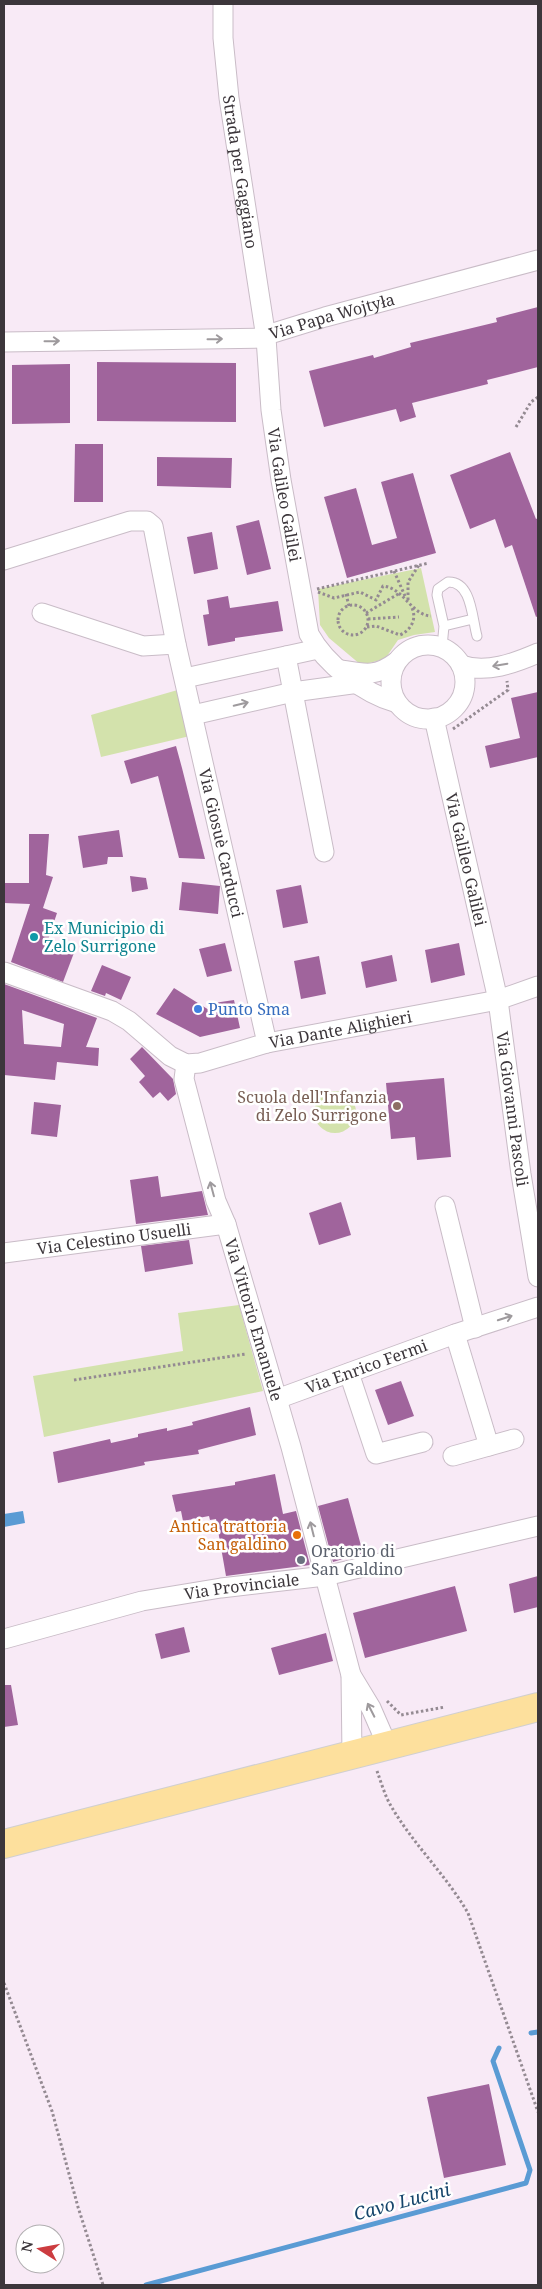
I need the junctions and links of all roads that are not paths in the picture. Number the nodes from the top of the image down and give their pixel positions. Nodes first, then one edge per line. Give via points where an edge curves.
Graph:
1 (223, 4) edge
2 (538, 260) edge
3 (266, 338) junction
4 (4, 342) edge
5 (4, 560) edge
6 (42, 613) dead end
7 (472, 620) junction
8 (444, 626) junction
9 (477, 636) dead end
10 (176, 644) junction
11 (442, 647) junction
12 (318, 649) junction
13 (538, 653) edge
14 (286, 656) junction
15 (396, 662) junction
16 (461, 665) junction
17 (338, 667) junction
18 (185, 678) junction
19 (359, 683) junction
20 (316, 688) junction
21 (293, 692) junction
22 (397, 703) junction
23 (193, 715) junction
24 (434, 718) junction
25 (324, 852) dead end
26 (4, 972) edge
27 (538, 986) edge
28 (498, 1000) junction
29 (267, 1043) junction
30 (186, 1064) junction
31 (446, 1206) dead end
32 (226, 1224) junction
33 (4, 1253) edge
34 (538, 1277) edge
35 (538, 1307) edge
36 (475, 1328) junction
37 (455, 1334) junction
38 (349, 1373) junction
39 (277, 1399) junction
40 (514, 1439) dead end
41 (423, 1442) dead end
42 (489, 1446) junction
43 (453, 1456) dead end
44 (538, 1526) edge
45 (326, 1576) junction
46 (4, 1639) edge
47 (351, 1674) junction
48 (538, 1706) edge
49 (369, 1751) junction
50 (4, 1844) edge

1 - 3 street, Strada per Gaggiano via 229,98
2 - 3 street, Via Papa Wojtyła via 332,315
4 -> 3 street, Via Papa Wojtyła
3 - 12 street, Via Galileo Galilei via 271,410 308,592 309,634
5 - 10 street, Via Giosuè Carducci via 130,520 146,521 153,526
6 - 10 street via 143,646
7 - 8 lane
7 - 8 lane via 466,591 454,582 448,582 438,589 437,595
7 - 9 lane
8 - 11 lane
10 - 18 street, Via Giosuè Carducci
11 - 15 street via 416,646
11 - 16 street
12 - 14 street
12 - 17 street, Via Galileo Galilei
13 -> 16 street via 506,664 475,668
14 - 18 street
14 - 21 street
15 - 17 street via 373,674
15 - 22 street via 391,687
16 - 24 street via 465,682 461,699 450,712
17 - 19 street, Via Galileo Galilei
17 - 20 street
18 - 23 street, Via Giosuè Carducci
19 - 20 street
19 - 22 street, Via Galileo Galilei via 384,699
20 - 21 street
23 -> 21 street
21 - 25 street
22 - 24 street via 417,717
23 - 29 street, Via Giosuè Carducci
24 - 28 street, Via Galileo Galilei
26 - 30 street via 112,1011 130,1021 170,1056
27 - 28 street, Via Dante Alighieri
28 - 29 street, Via Dante Alighieri
28 - 34 street, Via Giovanni Pascoli
29 - 30 street, Via Dante Alighieri via 200,1063
32 -> 30 street, Via Vittorio Emanuele via 216,1201 184,1079
31 - 36 street
32 - 33 street, Via Celestino Usuelli
32 - 39 street, Via Vittorio Emanuele
36 -> 35 street, Via Enrico Fermi
36 - 37 street, Via Enrico Fermi
37 - 38 street, Via Enrico Fermi
37 - 42 street
38 - 39 street, Via Enrico Fermi
38 - 41 street via 376,1454
45 -> 39 street, Via Vittorio Emanuele
40 - 42 street
42 - 43 street
44 - 45 street, Via Provinciale
45 - 46 street, Via Provinciale via 142,1601
45 - 47 street, Via Vittorio Emanuele
47 - 49 street
49 -> 47 street via 372,1708
48 - 49 main road
49 - 50 main road

